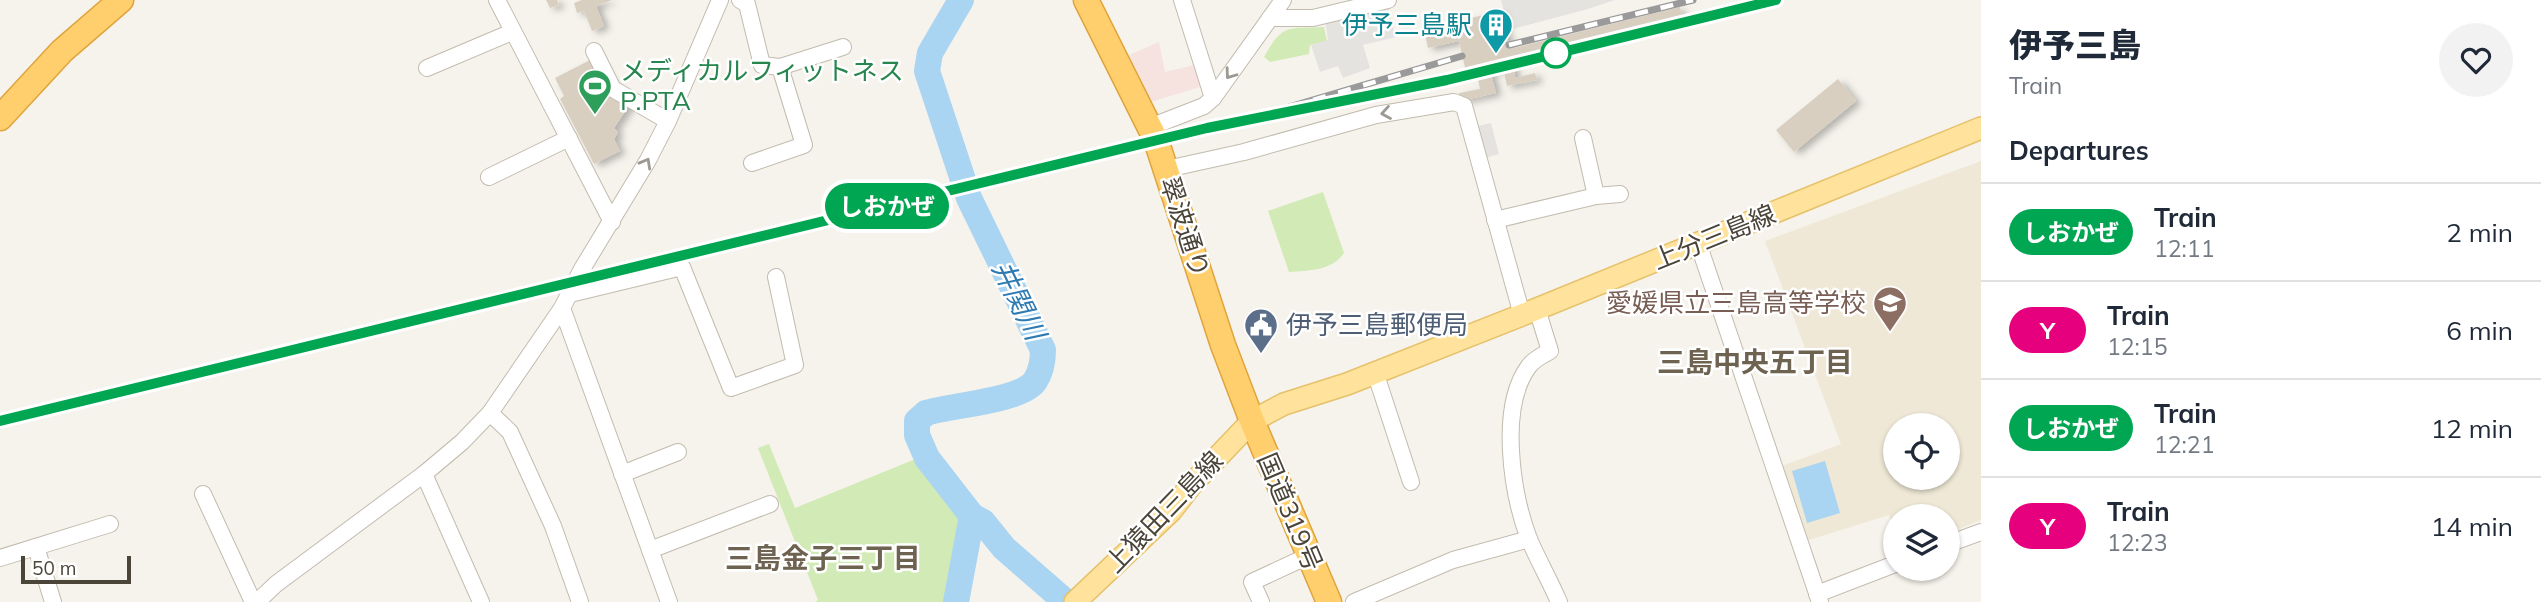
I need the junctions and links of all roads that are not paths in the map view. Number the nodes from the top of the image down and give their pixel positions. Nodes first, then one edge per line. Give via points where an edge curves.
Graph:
1 (121, 0) edge
2 (497, 0) edge
3 (720, 0) edge
4 (740, 0) edge
5 (1086, 0) edge
6 (1182, 0) edge
7 (1283, 0) edge
8 (1388, 0) edge
9 (1270, 18) junction
10 (512, 32) junction
11 (843, 47) dead end
12 (594, 51) dead end
13 (780, 67) junction
14 (427, 68) dead end
15 (1213, 97) junction
16 (0, 118) edge
17 (668, 121) junction
18 (1150, 127) junction
19 (1981, 128) edge
20 (569, 138) junction
21 (1583, 138) dead end
22 (752, 163) dead end
23 (1167, 169) junction
24 (489, 177) dead end
25 (1620, 194) dead end
26 (1595, 196) junction
27 (1495, 220) junction
28 (612, 222) junction
29 (1698, 243) junction
30 (776, 277) dead end
31 (570, 293) junction
32 (562, 309) junction
33 (1529, 312) junction
34 (1375, 372) junction
35 (490, 413) junction
36 (1252, 421) junction
37 (678, 452) dead end
38 (424, 474) junction
39 (622, 474) junction
40 (1411, 482) dead end
41 (203, 494) dead end
42 (770, 504) dead end
43 (110, 524) dead end
44 (1981, 531) edge
45 (1529, 539) junction
46 (1960, 539) edge
47 (36, 547) junction
48 (650, 550) junction
49 (1308, 556) junction
50 (0, 558) edge
51 (1883, 569) edge
52 (1085, 598) edge
53 (1818, 598) edge
54 (53, 602) edge
55 (255, 602) edge
56 (481, 602) edge
57 (580, 602) edge
58 (669, 602) edge
59 (1261, 602) edge
60 (1329, 602) edge
61 (1354, 602) edge
62 (1559, 602) edge

1 - 16 highway via 62,51
2 - 10 street
3 - 17 street
4 - 13 street via 747,4 752,18 762,65
5 - 18 highway, 翠波通り
6 - 15 street
7 - 9 street
8 - 9 street via 1313,18
9 -> 15 street
10 - 14 street
10 - 20 street
11 - 13 street
12 - 17 street via 613,89
13 - 22 street via 804,145
15 - 18 street via 1204,106
28 -> 17 street
18 - 23 highway, 翠波通り
19 - 29 main road, 上分三島線
20 - 24 street
20 - 28 street
21 - 26 street
27 -> 23 street via 1464,106 1454,102 1376,115
23 - 36 highway, 翠波通り via 1213,317
25 - 26 street
26 - 27 street
27 - 33 street
28 - 31 street
29 - 33 main road, 上分三島線
29 - 53 street
30 - 31 street via 795,365 731,388 682,267
31 - 32 street
32 - 35 street
32 - 39 street
33 - 34 main road, 上分三島線
33 - 45 street via 1550,351 1531,363 1522,377 1510,418 1516,496
34 - 36 main road, 上分三島線 via 1284,404
34 - 40 street
35 - 38 street
35 - 57 street via 510,432 553,526
36 - 49 highway, 国道319号
36 - 52 main road, 上猿田三島線
37 - 39 street
38 - 55 street
38 - 56 street
39 - 48 street
41 - 55 street
42 - 48 street
43 - 47 street
44 - 46 street
45 - 61 street via 1453,560
45 - 62 street
47 - 50 street
47 - 54 street
48 - 58 street
49 - 59 street via 1252,582
49 - 60 highway, 国道319号
51 - 53 street

